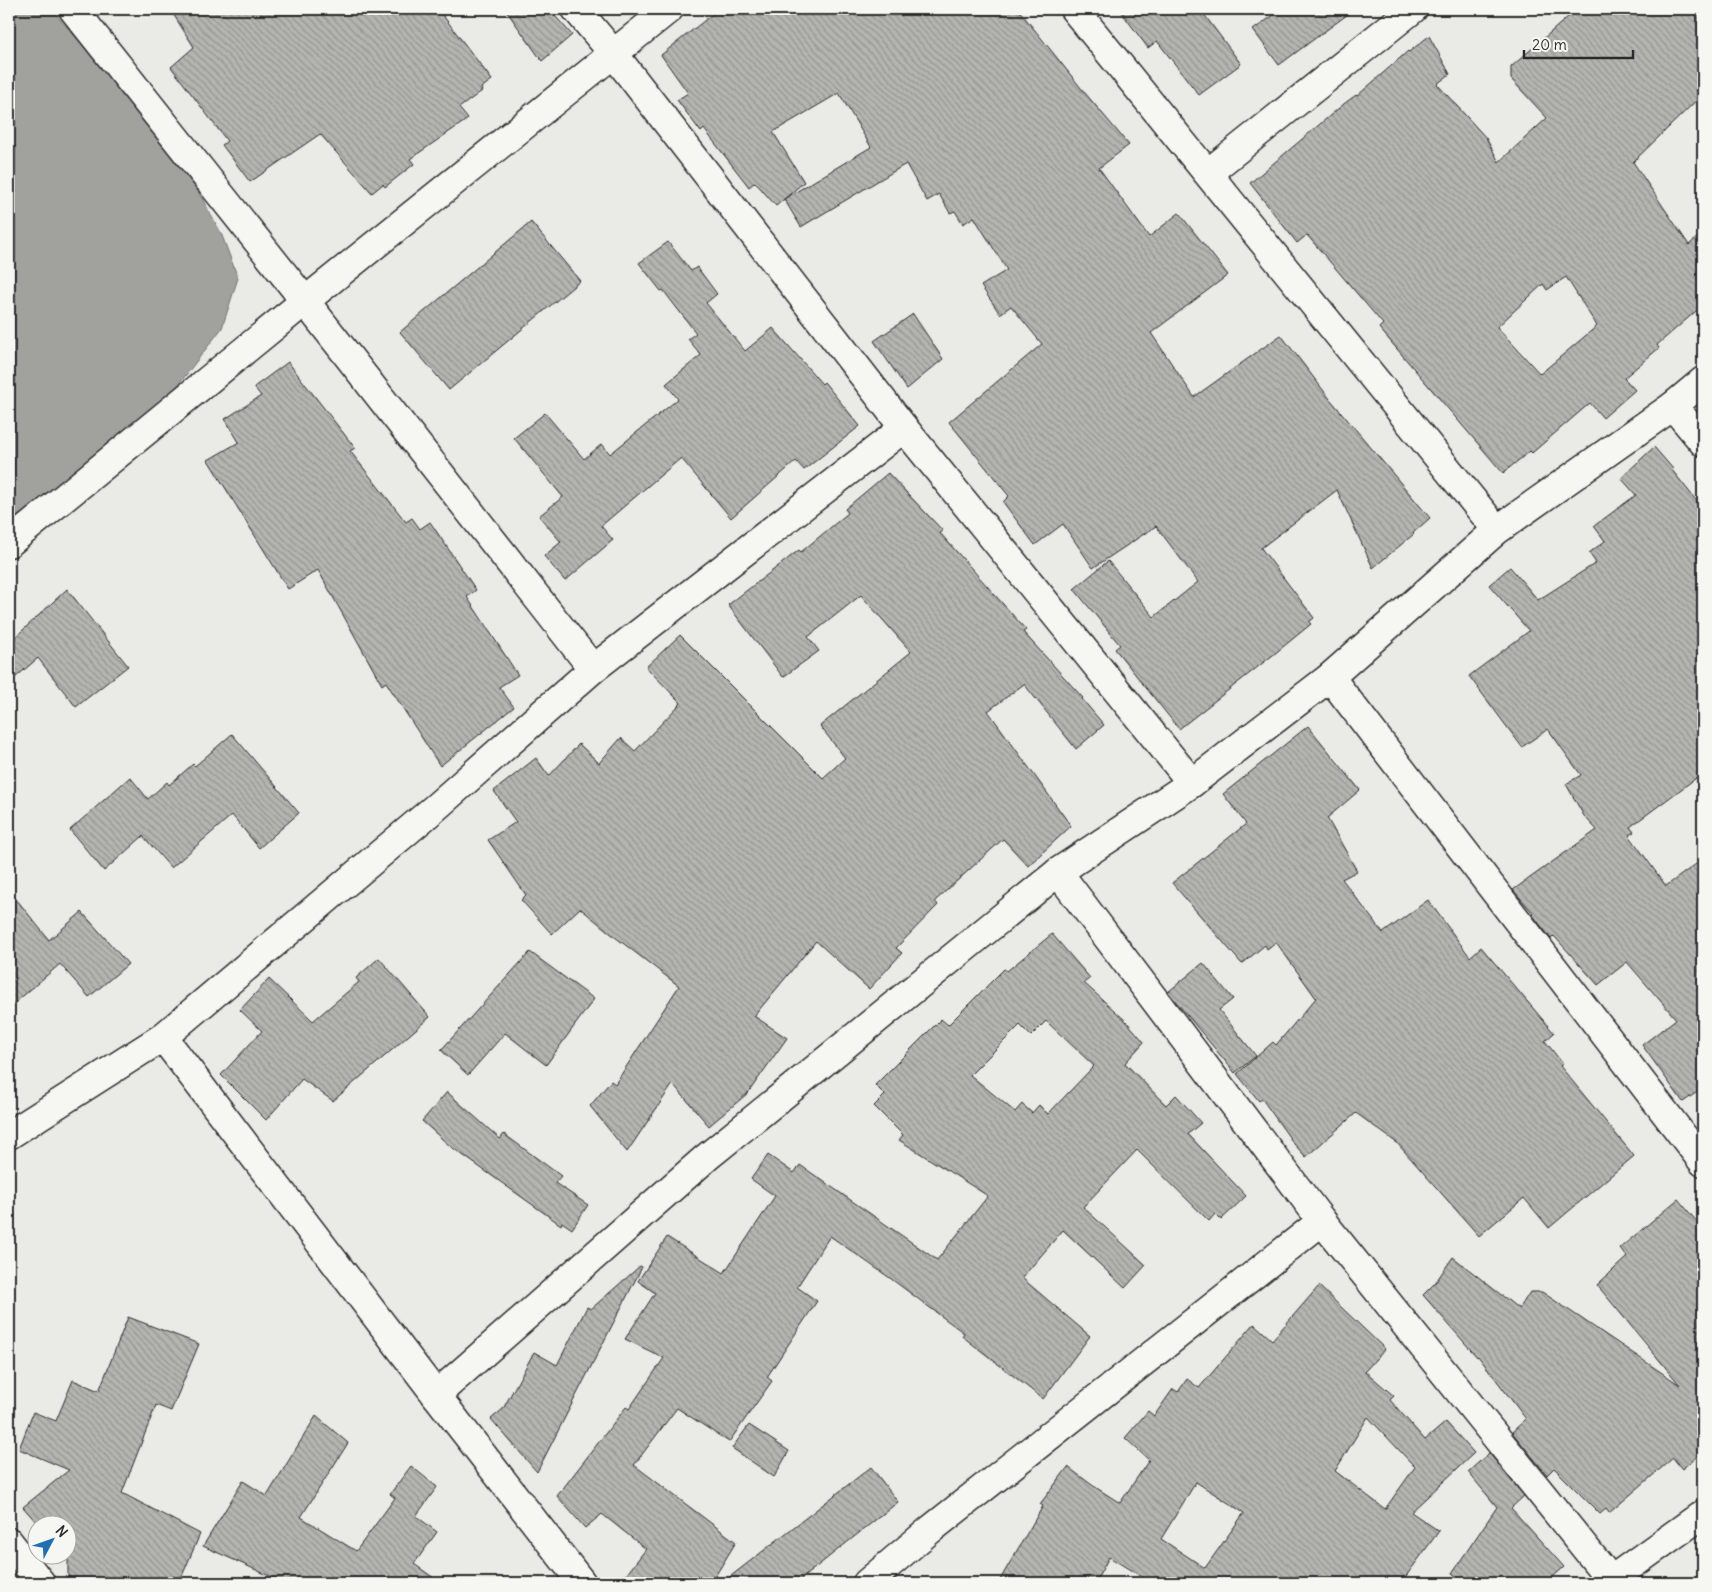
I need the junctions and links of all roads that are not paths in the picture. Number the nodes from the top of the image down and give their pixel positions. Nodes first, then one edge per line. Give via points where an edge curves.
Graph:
1 (73, 9) edge
2 (576, 9) edge
3 (669, 9) edge
4 (1074, 9) edge
5 (1412, 9) edge
6 (613, 53) junction
7 (1208, 173) junction
8 (305, 301) junction
9 (1703, 381) edge
10 (1673, 406) junction
11 (904, 428) junction
12 (1703, 442) edge
13 (1497, 530) junction
14 (9, 543) edge
15 (592, 668) junction
16 (1330, 677) junction
17 (1192, 783) junction
18 (1058, 872) junction
19 (163, 1037) junction
20 (9, 1135) edge
21 (1703, 1162) edge
22 (1322, 1221) junction
23 (436, 1395) junction
24 (1703, 1514) edge
25 (9, 1542) edge
26 (1609, 1582) edge
27 (41, 1583) edge
28 (582, 1583) edge
29 (867, 1583) edge

1 - 8 street
2 - 6 street
3 - 6 street
4 - 7 street
5 - 7 street
6 - 8 street
6 - 11 street
7 - 13 street
8 - 14 street
8 - 15 street
9 - 10 street
10 - 12 street
10 - 13 street
11 - 15 street
11 - 17 street
13 - 16 street
15 - 19 street via 436,807
16 - 17 street
16 - 21 street
17 - 18 street
18 - 22 street
18 - 23 street via 707,1157
19 - 20 street
19 - 23 street
22 - 26 street
22 - 29 street
23 - 28 street
24 - 26 street
25 - 27 street

